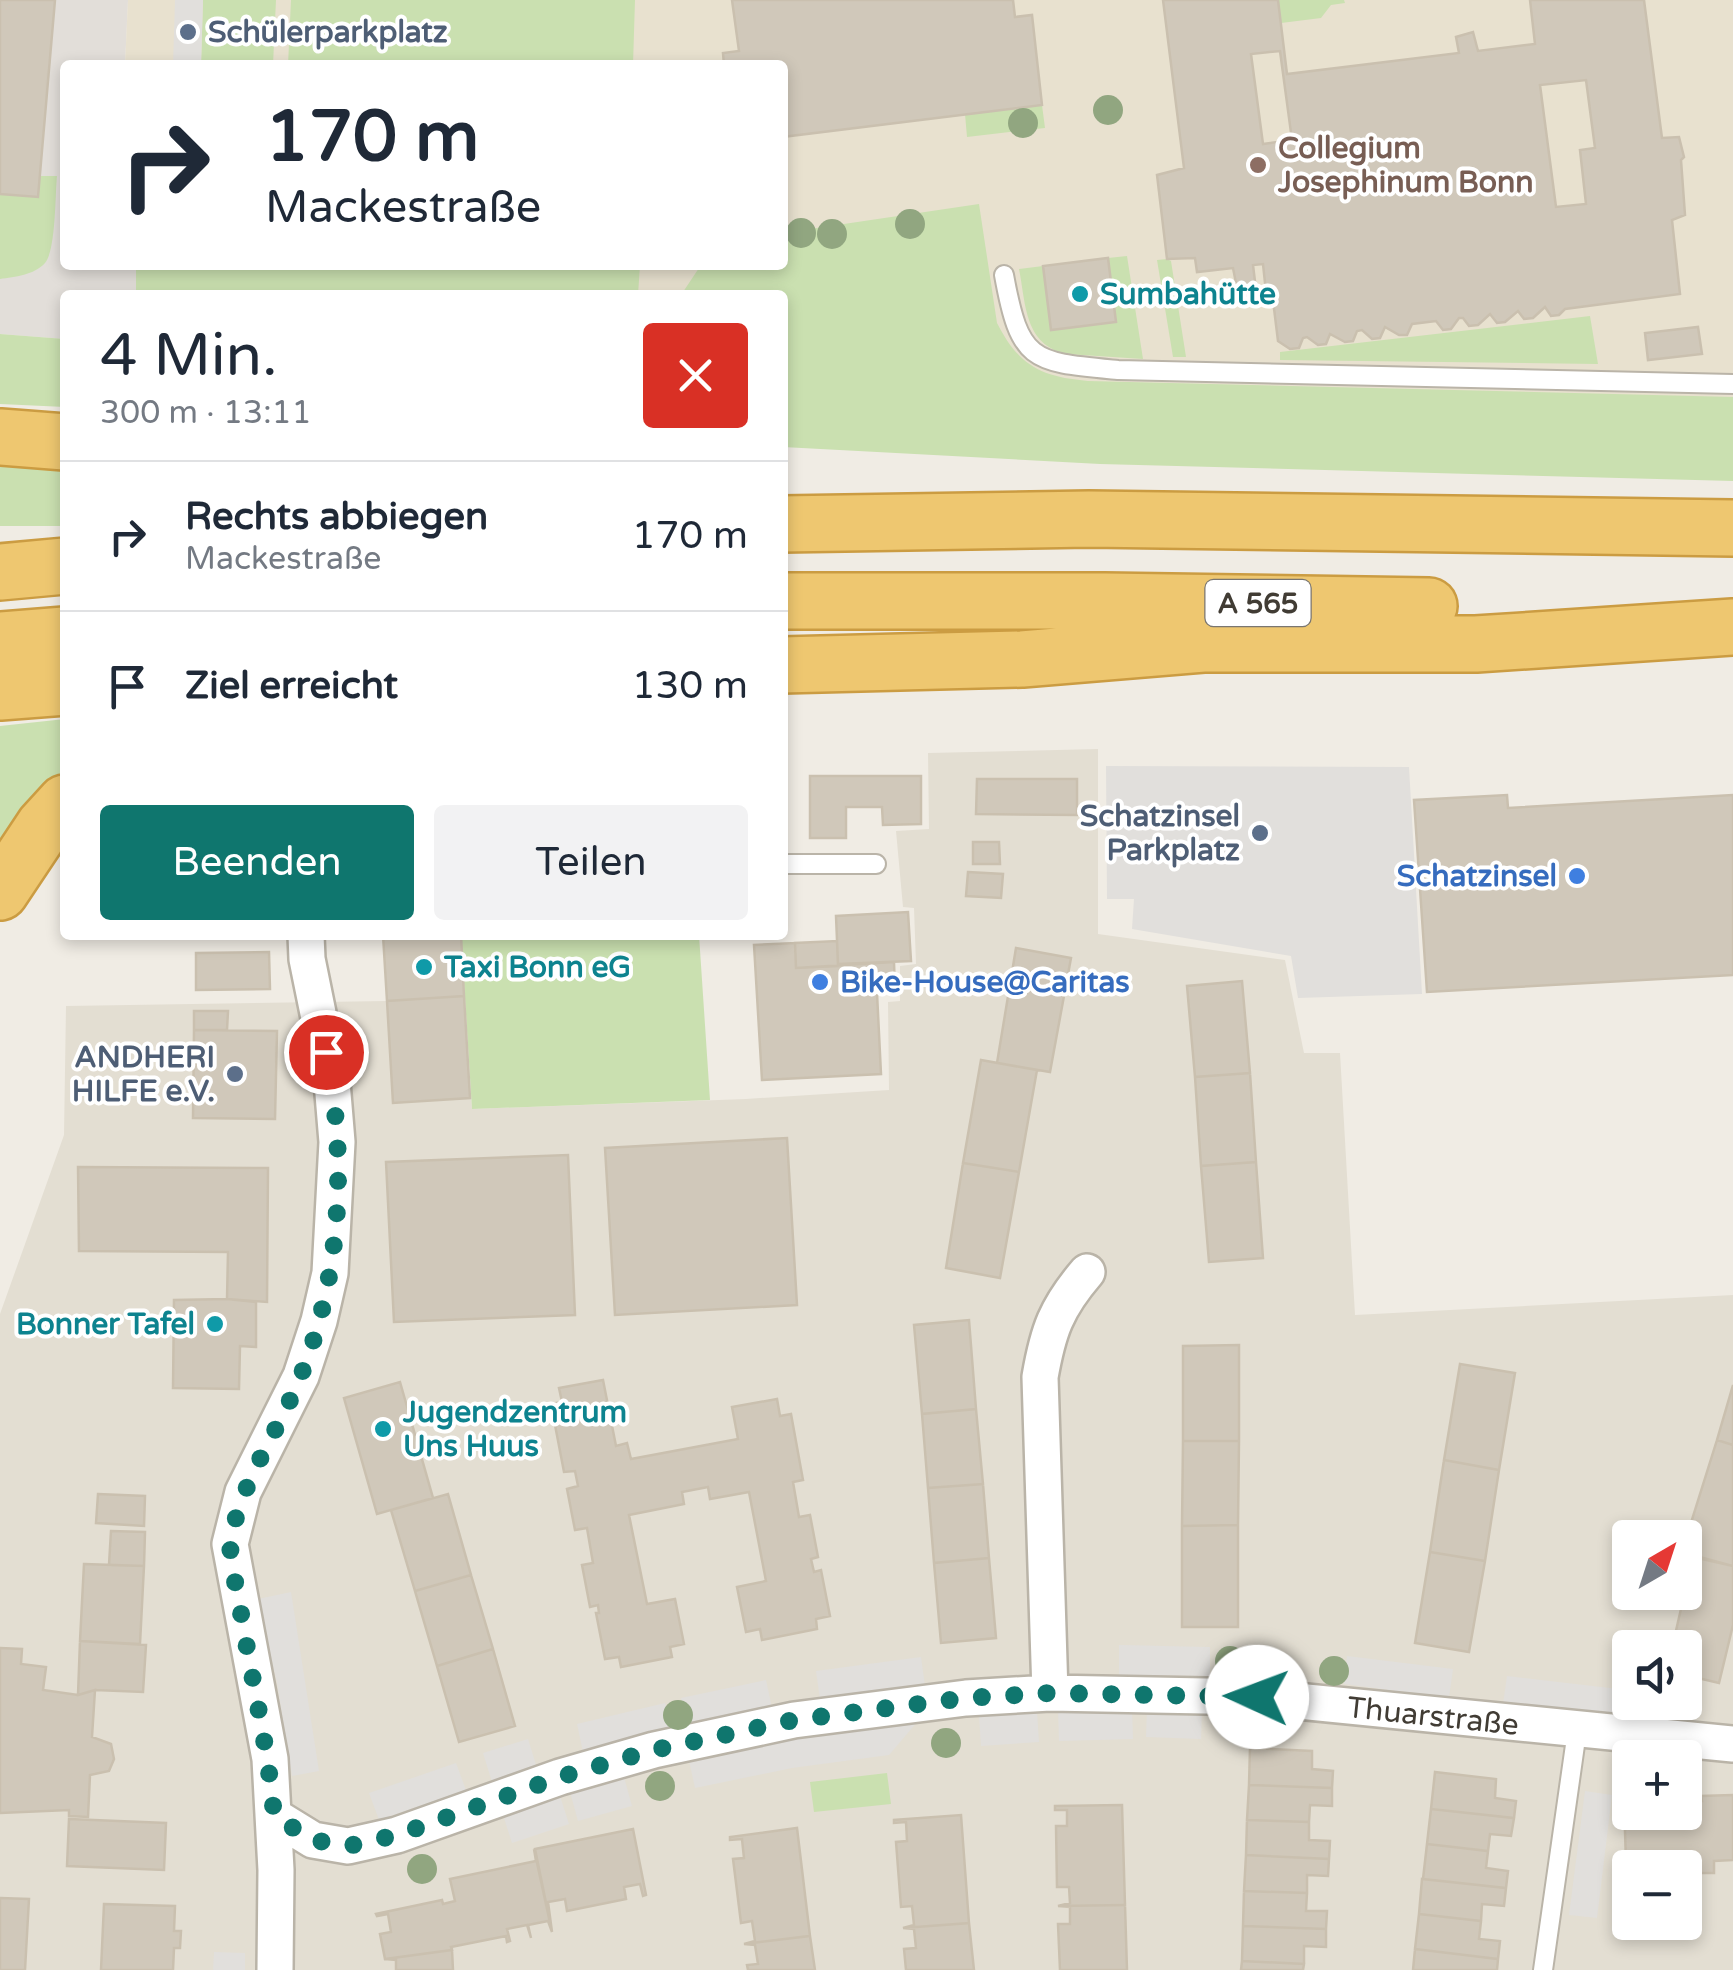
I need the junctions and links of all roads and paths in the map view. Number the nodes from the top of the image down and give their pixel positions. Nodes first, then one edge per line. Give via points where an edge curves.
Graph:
1 (1004, 274) dead end
2 (1733, 384) edge
3 (0, 438) edge
4 (60, 442) edge
5 (788, 492) edge
6 (1089, 519) junction
7 (788, 524) edge
8 (1733, 528) edge
9 (60, 566) edge
10 (0, 572) edge
11 (788, 602) edge
12 (1733, 615) edge
13 (1733, 628) edge
14 (60, 635) edge
15 (0, 640) edge
16 (788, 665) edge
17 (60, 687) edge
18 (0, 692) edge
19 (60, 809) edge
20 (788, 864) edge
21 (876, 864) dead end
22 (0, 892) edge
23 (306, 940) edge
24 (1087, 1272) dead end
25 (1050, 1693) junction
26 (1577, 1731) junction
27 (1733, 1744) edge
28 (274, 1816) junction
29 (275, 1970) edge
30 (1543, 1970) edge

1 - 2 lane via 1016,330 1030,348 1059,365
3 - 4 highway
5 - 6 highway
6 - 7 highway
6 - 8 highway
9 - 10 highway
11 - 12 highway, A 565 via 1105,601
13 - 16 highway via 1476,644 1203,644 1022,659
14 - 15 highway
17 - 18 highway
19 - 22 highway
20 - 21 lane
23 - 28 street via 337,1142 330,1273 301,1376 243,1492 230,1544 270,1759
24 - 25 street via 1062,1301 1040,1377
25 - 26 street, Thuarstraße via 1257,1697
25 - 28 street, Thuarstraße via 794,1720 654,1750 348,1846 313,1840
26 - 27 street, Thuarstraße
26 - 30 lane
28 - 29 street

